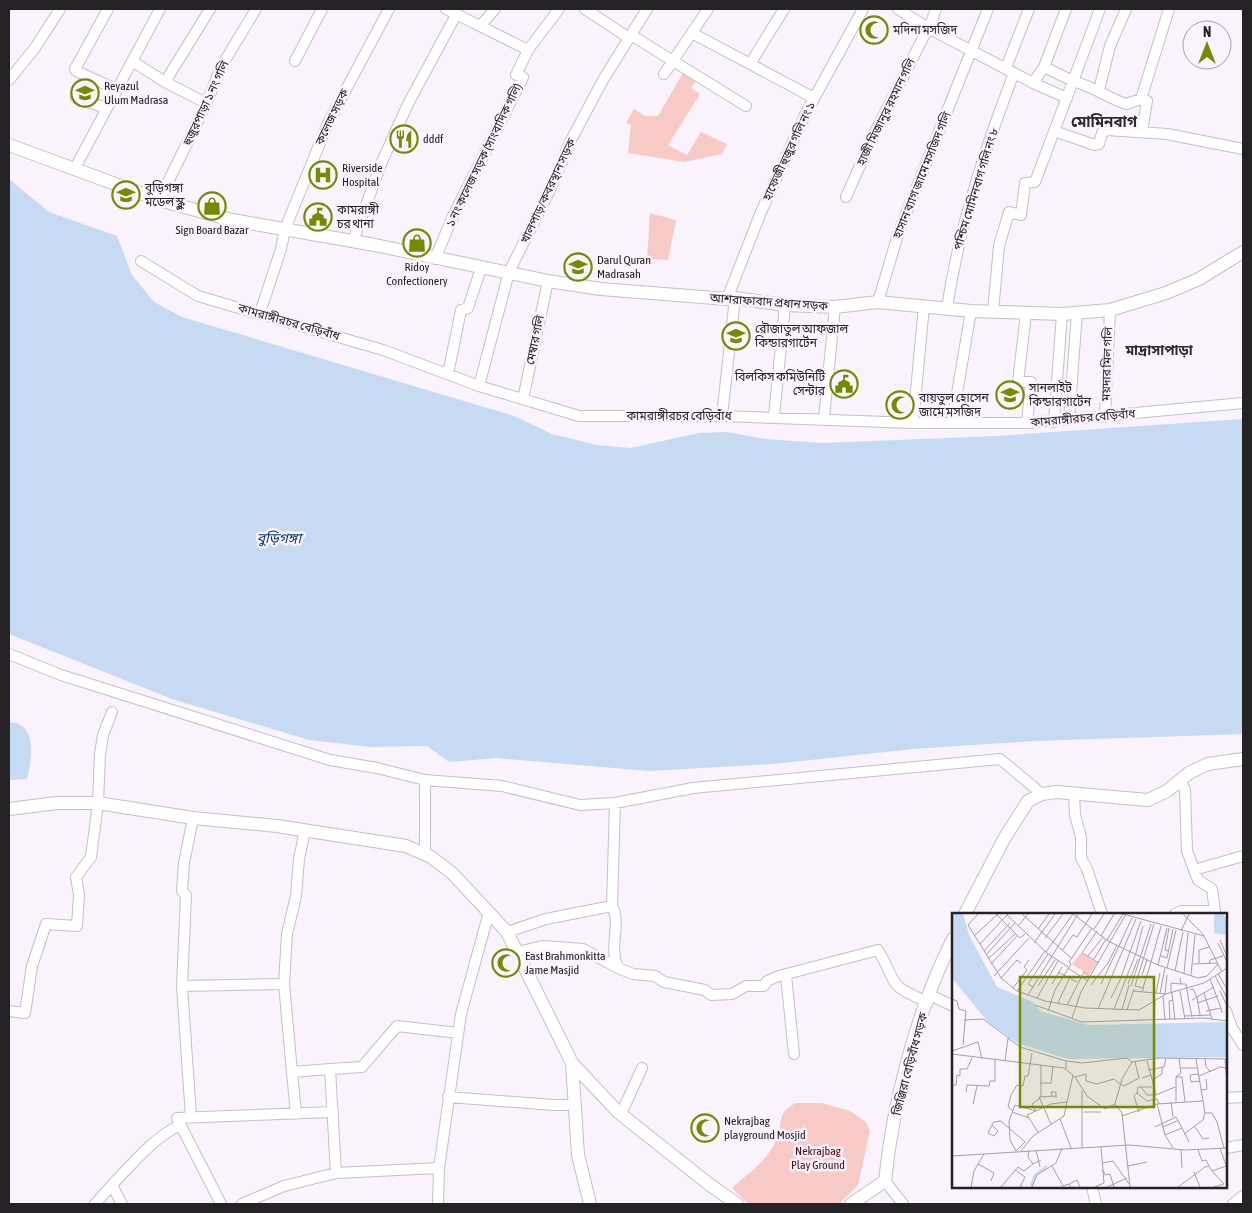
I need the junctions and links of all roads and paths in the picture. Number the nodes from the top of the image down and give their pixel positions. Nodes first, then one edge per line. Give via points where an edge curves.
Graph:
1 (60, 9) edge
2 (108, 9) edge
3 (160, 9) edge
4 (210, 9) edge
5 (256, 9) edge
6 (322, 9) edge
7 (389, 9) edge
8 (446, 9) edge
9 (494, 9) edge
10 (559, 9) edge
11 (585, 9) edge
12 (647, 9) edge
13 (708, 9) edge
14 (784, 9) edge
15 (863, 9) edge
16 (898, 9) edge
17 (936, 9) edge
18 (988, 9) edge
19 (1029, 9) edge
20 (1066, 9) edge
21 (1100, 9) edge
22 (1126, 9) edge
23 (1169, 9) edge
24 (456, 15) junction
25 (481, 25) junction
26 (928, 28) junction
27 (630, 36) junction
28 (689, 40) junction
29 (528, 50) junction
30 (972, 50) junction
31 (132, 61) junction
32 (295, 61) dead end
33 (675, 61) junction
34 (755, 67) junction
35 (1044, 67) junction
36 (1010, 70) junction
37 (664, 74) dead end
38 (9, 80) edge
39 (1073, 81) junction
40 (165, 82) junction
41 (1034, 83) junction
42 (116, 88) junction
43 (1099, 90) junction
44 (76, 98) dead end
45 (814, 98) junction
46 (1067, 98) junction
47 (1141, 98) junction
48 (206, 103) junction
49 (746, 106) dead end
50 (106, 108) junction
51 (1054, 131) junction
52 (1142, 132) junction
53 (9, 144) edge
54 (1243, 149) edge
55 (75, 168) junction
56 (846, 197) dead end
57 (159, 200) junction
58 (285, 229) junction
59 (353, 241) junction
60 (1243, 252) edge
61 (435, 258) junction
62 (141, 261) dead end
63 (481, 268) junction
64 (509, 272) junction
65 (548, 281) junction
66 (731, 299) junction
67 (878, 302) junction
68 (785, 305) junction
69 (924, 306) junction
70 (835, 307) junction
71 (947, 308) junction
72 (1110, 310) junction
73 (971, 311) junction
74 (993, 311) junction
75 (1077, 312) junction
76 (260, 313) junction
77 (1026, 313) junction
78 (1062, 314) junction
79 (448, 374) junction
80 (479, 386) junction
81 (523, 399) junction
82 (1243, 403) edge
83 (722, 416) junction
84 (774, 417) junction
85 (1105, 417) junction
86 (824, 418) junction
87 (1069, 420) junction
88 (1054, 422) junction
89 (913, 423) junction
90 (952, 423) junction
91 (1027, 423) junction
92 (9, 654) edge
93 (112, 712) dead end
94 (1243, 758) edge
95 (425, 780) junction
96 (1180, 780) junction
97 (1074, 793) junction
98 (1042, 794) junction
99 (98, 803) junction
100 (615, 803) junction
101 (9, 809) edge
102 (193, 818) junction
103 (305, 830) junction
104 (425, 854) junction
105 (1243, 856) edge
106 (1194, 870) junction
107 (612, 906) junction
108 (489, 912) junction
109 (1215, 912) edge
110 (967, 913) edge
111 (1102, 913) edge
112 (1177, 913) edge
113 (507, 932) junction
114 (952, 941) edge
115 (518, 952) junction
116 (618, 968) junction
117 (786, 975) junction
118 (284, 984) junction
119 (182, 986) junction
120 (929, 998) junction
121 (952, 1006) edge
122 (9, 1011) edge
123 (1229, 1028) edge
124 (458, 1033) junction
125 (1243, 1045) edge
126 (794, 1054) dead end
127 (572, 1063) junction
128 (642, 1068) dead end
129 (330, 1070) junction
130 (292, 1072) junction
131 (448, 1097) junction
132 (1243, 1097) edge
133 (1227, 1098) edge
134 (573, 1105) junction
135 (333, 1112) junction
136 (296, 1114) junction
137 (621, 1114) junction
138 (192, 1117) junction
139 (180, 1125) junction
140 (1243, 1145) edge
141 (1227, 1148) edge
142 (439, 1168) junction
143 (336, 1173) junction
144 (112, 1185) junction
145 (880, 1185) junction
146 (1092, 1188) edge
147 (1243, 1196) edge
148 (95, 1204) edge
149 (122, 1204) edge
150 (221, 1204) edge
151 (242, 1204) edge
152 (438, 1204) edge
153 (590, 1204) edge
154 (737, 1204) edge
155 (851, 1204) edge
156 (904, 1204) edge
157 (1096, 1204) edge
158 (1233, 1204) edge

1 - 38 street
2 - 42 street via 75,68
3 - 31 street
4 - 40 street
5 - 48 street, হুজুরপাড়া ১ নং গলি via 221,67
6 - 32 street
7 - 58 street, কলেজ সড়ক via 328,123
8 - 24 street
9 - 25 street
10 - 29 street, ১ নং কলেজ সড়ক (সাংবাদিক গলি)
11 - 27 street
12 - 27 street, খালপাড়/কবরস্থান সড়ক
13 - 28 street
14 - 34 street
15 - 45 street, হাফেজী হুজুর গলি নং ১
16 - 26 street
17 - 26 street, হাজী মিজানুর রহমান গলি
18 - 30 street, হাসান ব্যাগ জামে মসজিদ গলি
19 - 36 street, পশ্চিম মোমিনবাগ গলি নং ৮
20 - 35 street
21 - 39 street
22 - 43 street via 1110,46
23 - 47 street
24 - 25 street
24 - 59 street via 408,104 381,164
25 - 29 street
26 - 30 street
26 - 56 street, হাজী মিজানুর রহমান গলি
27 - 33 street
27 - 64 street, খালপাড়/কবরস্থান সড়ক via 570,142
28 - 33 street
28 - 34 street
29 - 61 street, ১ নং কলেজ সড়ক (সাংবাদিক গলি) via 516,75 523,77
30 - 36 street
30 - 67 street, হাসান ব্যাগ জামে মসজিদ গলি via 899,231
31 - 40 street
31 - 42 street
33 - 37 street
33 - 49 street
34 - 45 street
35 - 39 street
35 - 41 street
36 - 41 street
36 - 71 street, পশ্চিম মোমিনবাগ গলি নং ৮ via 953,267
39 - 43 street
39 - 46 street
40 - 48 street
41 - 46 street
42 - 50 street
43 - 47 street via 1126,104
44 - 50 street
45 - 66 street, হাফেজী হুজুর গলি নং ১ via 761,212
46 - 51 street
47 - 52 street via 1147,101
48 - 57 street, হুজুরপাড়া ১ নং গলি
50 - 55 street
51 - 52 street via 1095,145 1107,130
51 - 74 street via 1034,182 1025,183 1021,215 1009,212 1000,246
52 - 54 street
53 - 55 street, আশরাফাবাদ প্রধান সড়ক
55 - 57 street, আশরাফাবাদ প্রধান সড়ক
57 - 58 street, আশরাফাবাদ প্রধান সড়ক via 232,220
58 - 59 street, আশরাফাবাদ প্রধান সড়ক
58 - 76 street, কলেজ সড়ক
59 - 61 street, আশরাফাবাদ প্রধান সড়ক
60 - 72 street, আশরাফাবাদ প্রধান সড়ক via 1199,279
61 - 63 street, আশরাফাবাদ প্রধান সড়ক
62 - 76 street, কামরাঙ্গীরচর বেড়িবাঁধ via 198,296
63 - 64 street, আশরাফাবাদ প্রধান সড়ক
63 - 79 street via 468,308 461,310
64 - 65 street, আশরাফাবাদ প্রধান সড়ক
64 - 80 street, খালপাড়/কবরস্থান সড়ক
65 - 66 street, আশরাফাবাদ প্রধান সড়ক via 602,289
65 - 81 street, মেম্বার গলি
66 - 68 street, আশরাফাবাদ প্রধান সড়ক
66 - 83 street, হাফেজী হুজুর গলি নং ১
67 - 69 street, আশরাফাবাদ প্রধান সড়ক
67 - 70 street, আশরাফাবাদ প্রধান সড়ক
68 - 70 street, আশরাফাবাদ প্রধান সড়ক
68 - 84 street
69 - 71 street, আশরাফাবাদ প্রধান সড়ক
69 - 89 street
70 - 86 street
71 - 73 street, আশরাফাবাদ প্রধান সড়ক
72 - 75 street, আশরাফাবাদ প্রধান সড়ক
72 - 85 street, ময়দার মিল গলি
73 - 74 street, আশরাফাবাদ প্রধান সড়ক
73 - 90 street
74 - 77 street, আশরাফাবাদ প্রধান সড়ক
75 - 78 street, আশরাফাবাদ প্রধান সড়ক
75 - 87 street
76 - 79 street, কামরাঙ্গীরচর বেড়িবাঁধ via 383,350
77 - 78 street, আশরাফাবাদ প্রধান সড়ক
77 - 91 street via 1018,382 1031,382
78 - 88 street
79 - 80 street, কামরাঙ্গীরচর বেড়িবাঁধ
80 - 81 street, কামরাঙ্গীরচর বেড়িবাঁধ
81 - 83 street, কামরাঙ্গীরচর বেড়িবাঁধ via 579,416
82 - 85 street, কামরাঙ্গীরচর বেড়িবাঁধ
83 - 84 street, কামরাঙ্গীরচর বেড়িবাঁধ
84 - 86 street, কামরাঙ্গীরচর বেড়িবাঁধ
85 - 87 street, কামরাঙ্গীরচর বেড়িবাঁধ
86 - 89 street, কামরাঙ্গীরচর বেড়িবাঁধ
87 - 88 street, কামরাঙ্গীরচর বেড়িবাঁধ
88 - 91 street, কামরাঙ্গীরচর বেড়িবাঁধ
89 - 90 street, কামরাঙ্গীরচর বেড়িবাঁধ
90 - 91 street, কামরাঙ্গীরচর বেড়িবাঁধ
92 - 95 street via 61,675 322,757
93 - 99 street via 103,735
94 - 96 street via 1208,764 1188,772
95 - 100 street via 502,786 580,805
95 - 104 street
96 - 97 street via 1148,800
96 - 106 street via 1185,790 1188,851
97 - 98 street
97 - 111 street via 1082,858
98 - 100 street via 1000,759 693,788
98 - 110 street via 1028,800
99 - 101 street via 57,803
99 - 102 street
99 - 122 street via 91,857 76,877 78,926 46,924 32,966 25,1013
100 - 107 street
102 - 103 street
102 - 119 street via 182,891 186,895
103 - 104 street via 406,846
103 - 118 street via 296,896 286,934
104 - 108 street via 452,873
105 - 106 street
106 - 109 street via 1200,883 1212,889
107 - 113 street
107 - 116 street via 616,924 614,957
108 - 113 street
108 - 124 street
109 - 112 street
113 - 115 street
114 - 120 street, জিঞ্জিরা বেড়িবাঁধ সড়ক
115 - 116 street via 542,946 584,949
115 - 127 street
116 - 117 street via 715,995 732,994 746,986 764,986 767,981
117 - 120 street via 878,950 894,985
117 - 126 street
118 - 119 street
118 - 130 street
119 - 138 street
120 - 121 street
120 - 145 street, জিঞ্জিরা বেড়িবাঁধ সড়ক via 917,1033
123 - 125 street
124 - 129 street via 397,1026 362,1067
124 - 131 street
127 - 134 street
127 - 137 street
128 - 137 street
129 - 130 street
129 - 135 street
130 - 136 street
131 - 134 street
131 - 142 street
132 - 133 street
134 - 153 street via 578,1155
135 - 136 street
135 - 143 street
136 - 138 street
137 - 154 street
138 - 139 street via 177,1118
139 - 144 street via 147,1146
139 - 150 street
140 - 141 street
142 - 143 street
142 - 152 street
143 - 151 street via 284,1186
144 - 148 street
144 - 149 street
145 - 155 street
145 - 156 street
146 - 157 street
147 - 158 street

